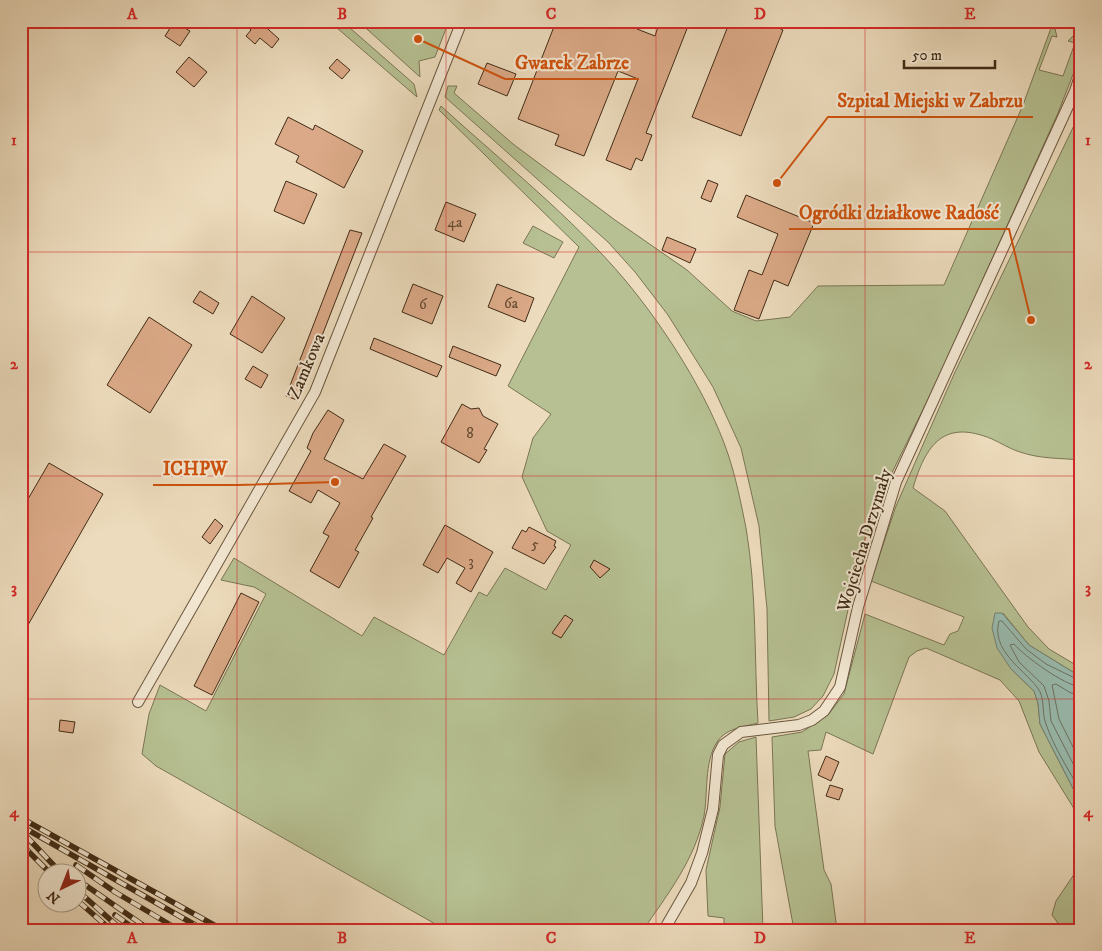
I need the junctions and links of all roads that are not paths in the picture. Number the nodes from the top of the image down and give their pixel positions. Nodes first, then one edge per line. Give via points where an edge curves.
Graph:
1 (462, 21) edge
2 (1081, 73) edge
3 (138, 702) dead end
4 (664, 930) edge

1 - 3 street, Zamkowa via 315,392
2 - 4 street, Wojciecha Drzymały via 896,482 858,607 840,687 824,711 812,720 799,725 741,732 723,744 718,755 713,809 702,853 691,883

